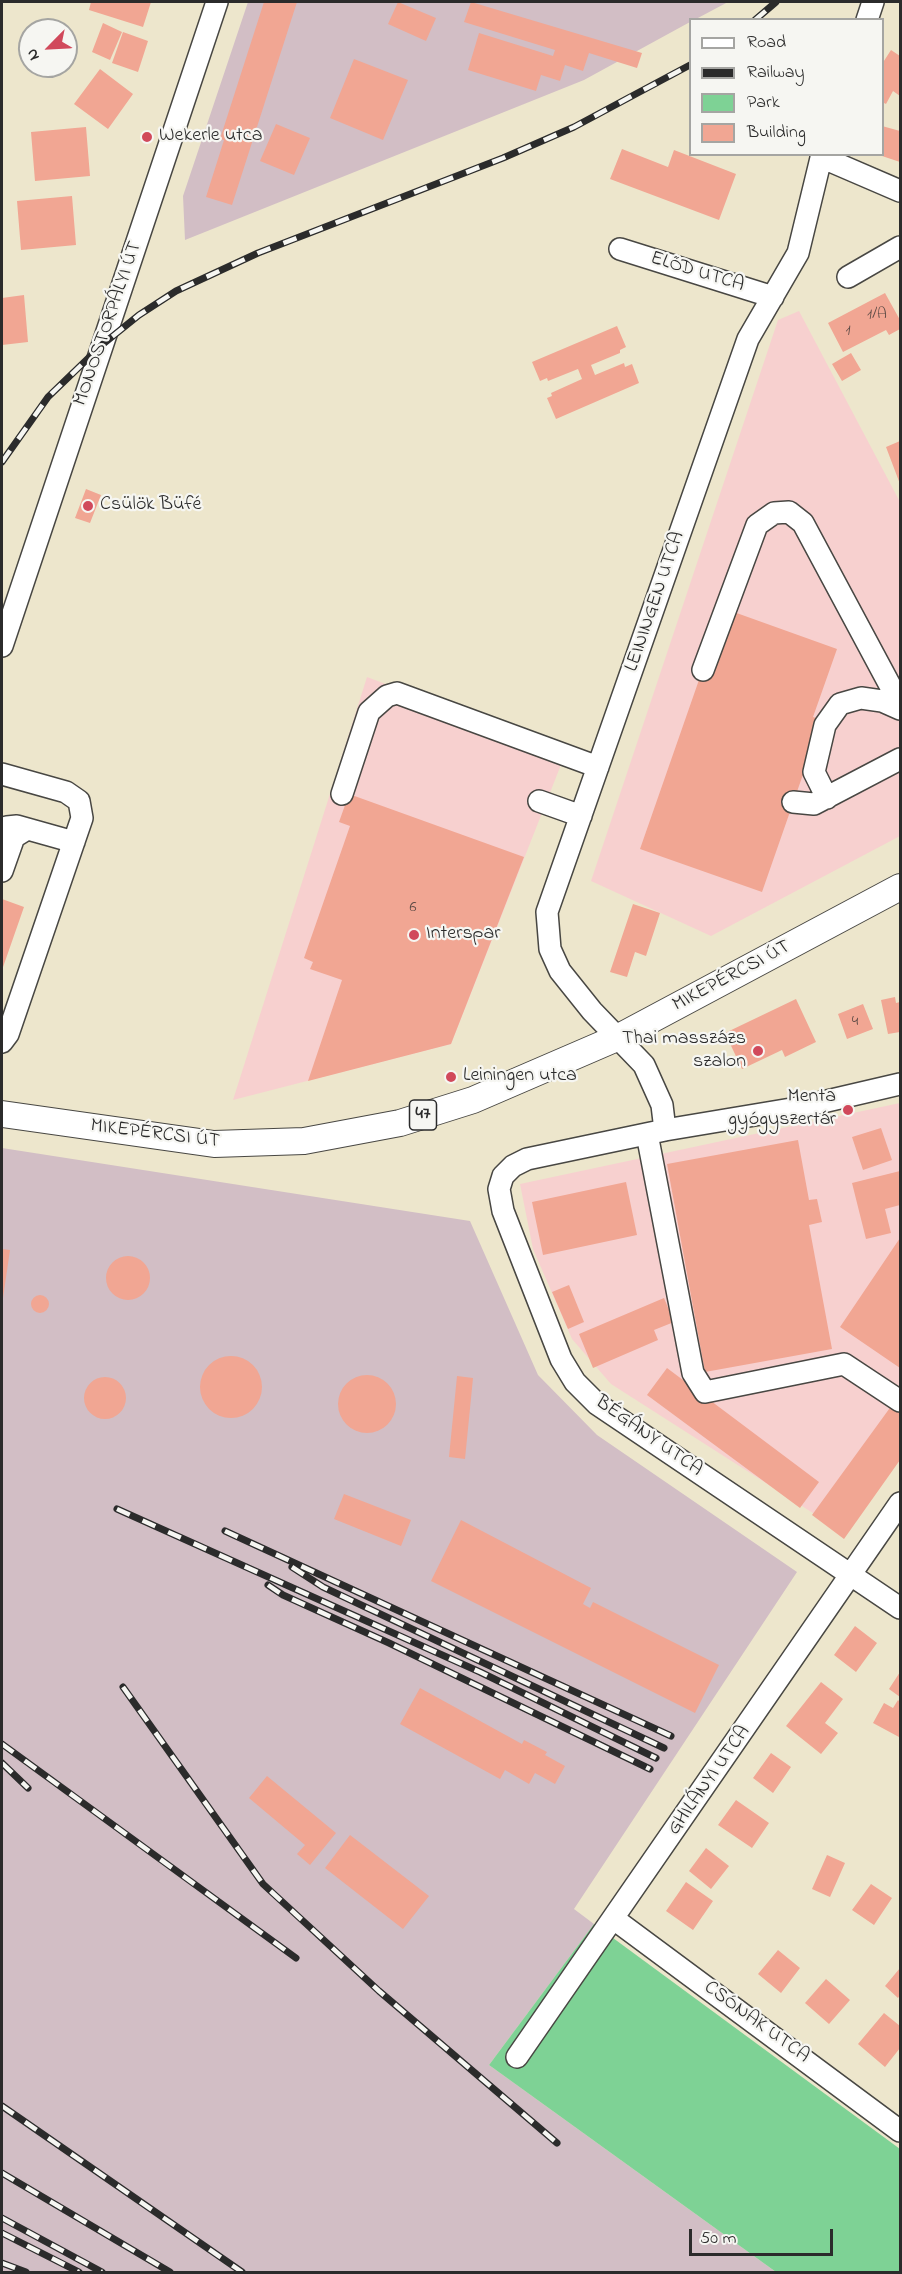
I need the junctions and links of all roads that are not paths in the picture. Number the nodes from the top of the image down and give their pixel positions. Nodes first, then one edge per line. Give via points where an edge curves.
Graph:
1 (217, 2) edge
2 (873, 2) edge
3 (868, 18) edge
4 (822, 156) edge
5 (900, 191) edge
6 (900, 247) edge
7 (620, 249) dead end
8 (848, 277) dead end
9 (773, 297) junction
10 (2, 646) edge
11 (704, 670) dead end
12 (900, 704) edge
13 (900, 709) edge
14 (900, 759) edge
15 (598, 767) junction
16 (2, 774) edge
17 (342, 794) dead end
18 (827, 798) junction
19 (539, 801) dead end
20 (794, 802) dead end
21 (581, 816) junction
22 (27, 829) junction
23 (2, 834) edge
24 (74, 842) junction
25 (2, 871) edge
26 (900, 887) edge
27 (619, 1037) junction
28 (5, 1038) edge
29 (900, 1084) edge
30 (2, 1114) edge
31 (656, 1132) junction
32 (900, 1401) edge
33 (900, 1503) edge
34 (853, 1575) junction
35 (900, 1608) edge
36 (614, 1919) junction
37 (517, 2058) dead end
38 (899, 2127) edge

1 - 10 street, MONOSTORPÁLYI ÚT
2 - 3 street
4 - 5 street
4 - 9 street, LEININGEN UTCA via 798,253
6 - 8 street
7 - 9 street, ELŐD UTCA
9 - 15 street, LEININGEN UTCA via 748,339
11 - 12 street via 757,525 774,513 789,512 803,523
13 - 18 street via 861,698 840,704 825,724 814,772
14 - 18 street
15 - 17 street via 397,693 387,696 369,712
15 - 21 street, LEININGEN UTCA
16 - 24 street via 66,792 79,801 82,818
18 - 20 street via 814,804
19 - 21 street
21 - 27 street, LEININGEN UTCA via 547,912 550,949 560,971
22 - 23 street via 7,826
22 - 24 street
22 - 25 street via 14,837
24 - 28 street
26 - 27 main road, MIKEPÉRCSI ÚT / 47
27 - 30 main road, MIKEPÉRCSI ÚT / 47 via 473,1100 400,1123 304,1141 214,1144
27 - 31 street, LEININGEN UTCA via 644,1065 662,1105
29 - 31 street via 797,1108
31 - 32 street, LEININGEN UTCA via 693,1373 705,1392 844,1364
31 - 34 street, BÉGÁNY UTCA via 526,1159 503,1176 499,1189 503,1212 561,1359 575,1382 597,1404
33 - 34 street, GHILÁNYI UTCA
34 - 35 street, BÉGÁNY UTCA
34 - 36 street, GHILÁNYI UTCA
36 - 37 street, GHILÁNYI UTCA
36 - 38 street, CSÓNAK UTCA

